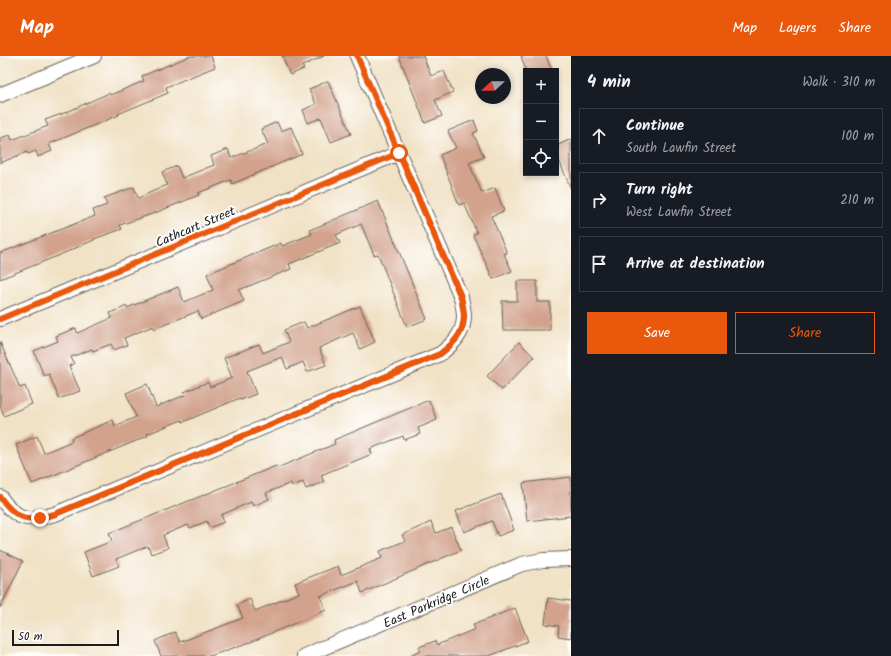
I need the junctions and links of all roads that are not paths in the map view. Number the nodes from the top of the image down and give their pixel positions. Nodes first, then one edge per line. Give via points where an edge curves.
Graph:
1 (94, 56) edge
2 (357, 56) edge
3 (0, 95) edge
4 (399, 153) junction
5 (0, 319) edge
6 (0, 497) edge
7 (571, 559) edge
8 (304, 656) edge

1 - 3 street
2 - 4 street
4 - 5 street, Cathcart Street
4 - 6 street via 461,297 464,316 461,331 453,344 440,354 56,514 24,519 9,510
7 - 8 street, East Parkridge Circle via 522,564

